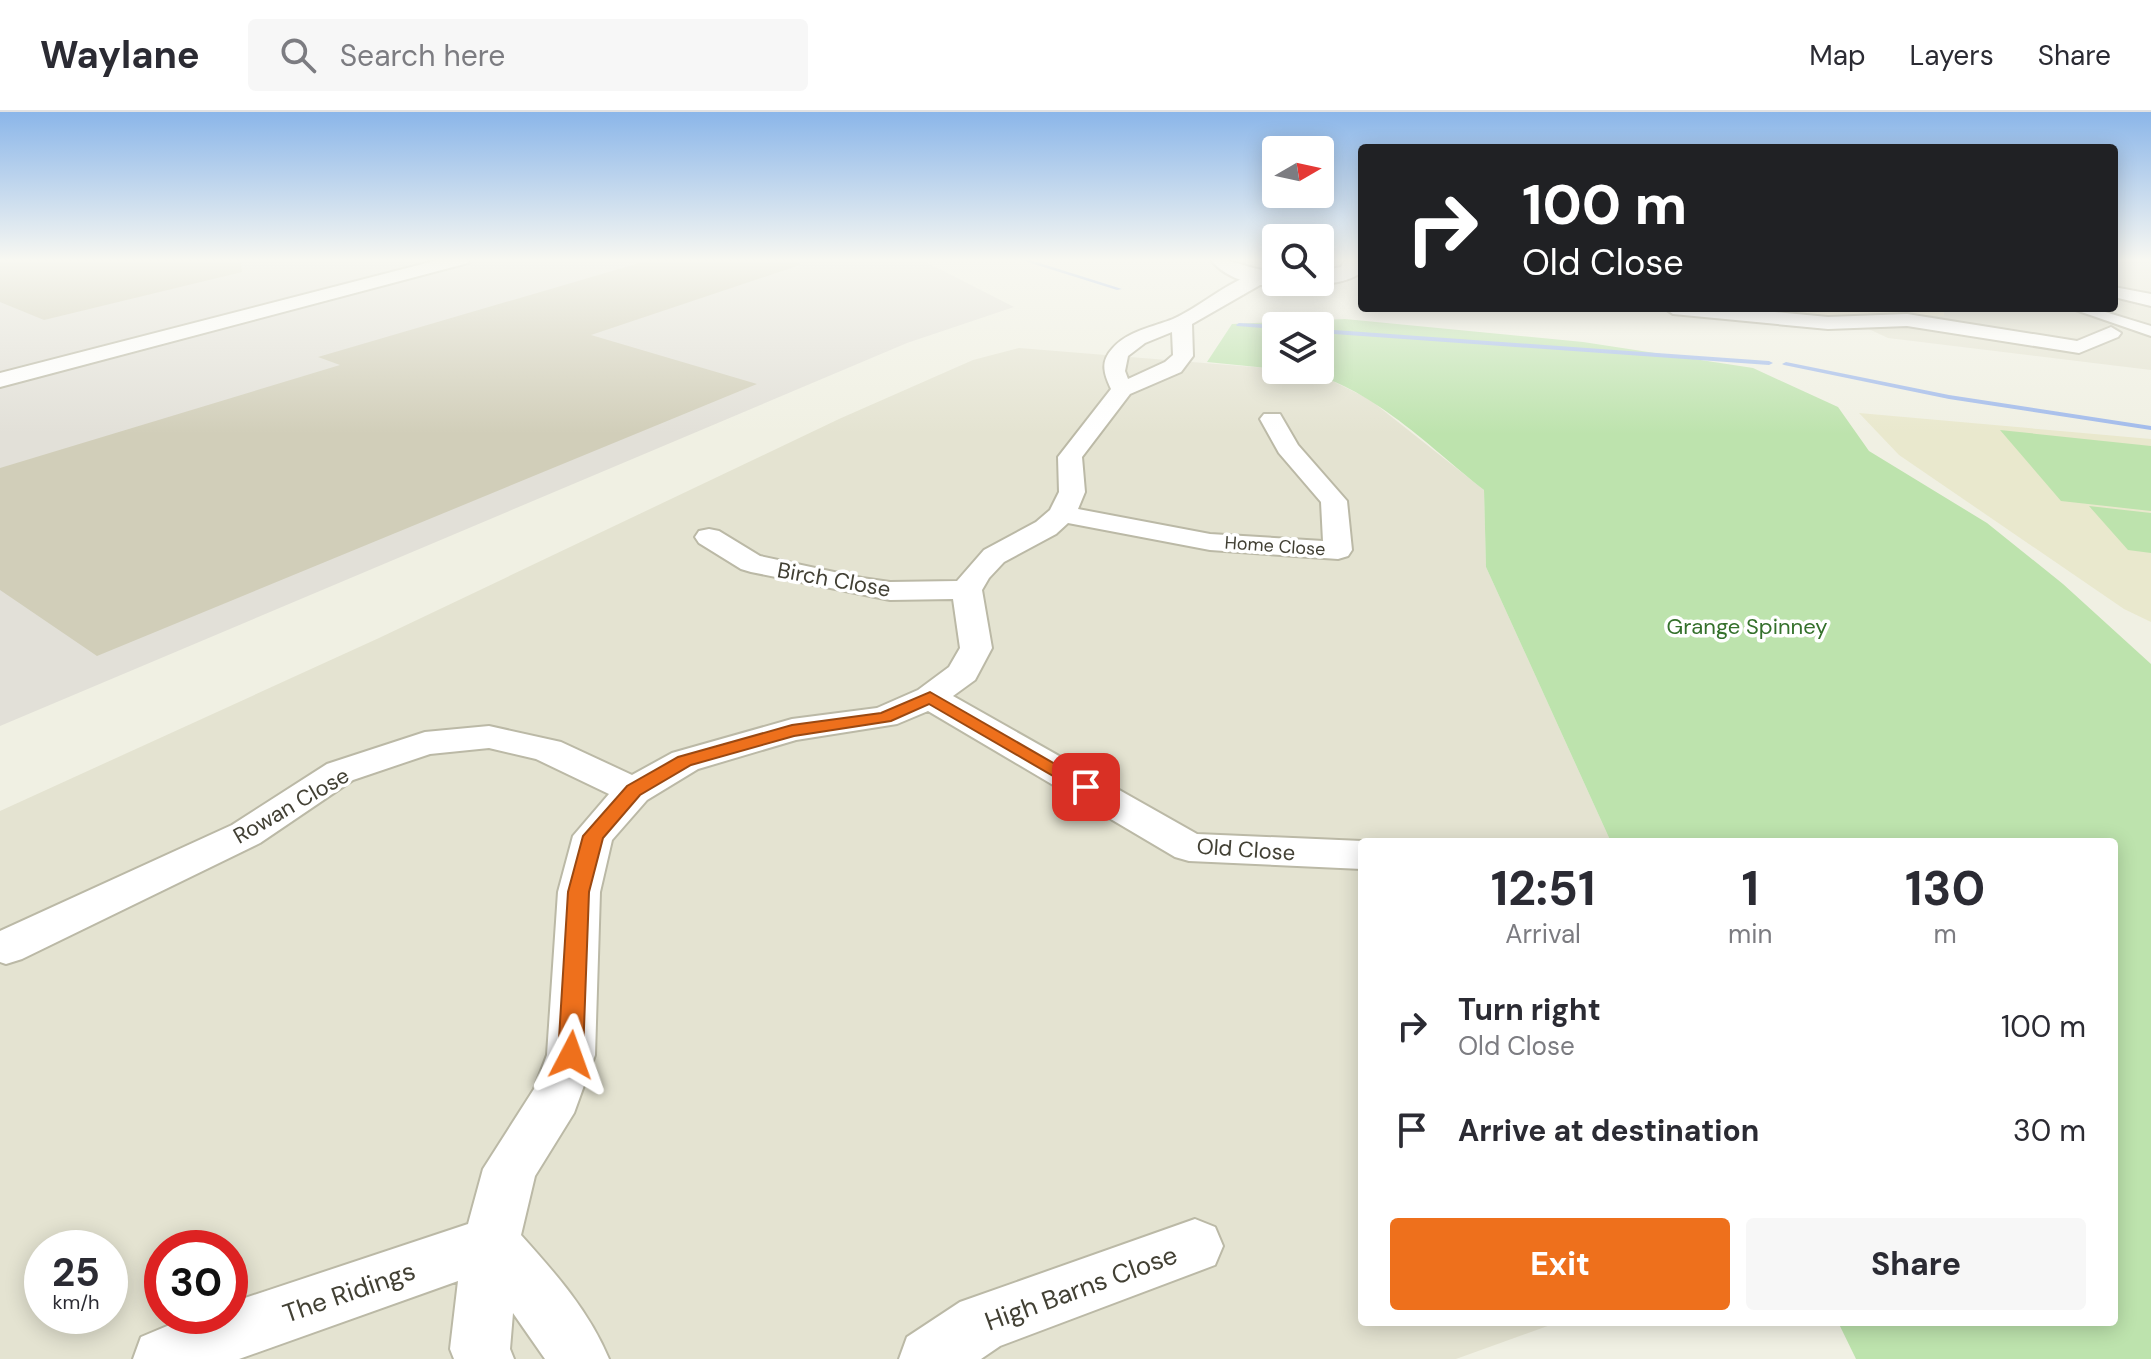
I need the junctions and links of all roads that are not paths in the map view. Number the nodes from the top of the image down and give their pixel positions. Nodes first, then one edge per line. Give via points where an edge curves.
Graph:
1 (240, 317) edge
2 (1192, 317) edge
3 (1768, 317) edge
4 (2107, 317) edge
5 (1182, 322) junction
6 (2151, 331) edge
7 (2111, 333) dead end
8 (0, 380) edge
9 (1122, 389) junction
10 (1272, 419) dead end
11 (1062, 514) junction
12 (709, 537) dead end
13 (967, 590) junction
14 (930, 697) junction
15 (633, 791) junction
16 (1358, 855) edge
17 (6, 947) dead end
18 (491, 1243) junction
19 (1195, 1246) dead end
20 (163, 1359) edge
21 (484, 1359) edge
22 (579, 1359) edge
23 (929, 1359) edge

1 - 8 street
2 - 5 street
3 - 7 street via 1828,323 1907,320 2079,347
4 - 6 street
5 - 9 street via 1183,356 1173,367
5 - 9 street via 1124,346 1115,357 1114,371
9 - 11 street via 1070,457 1072,492
10 - 11 street, Home Close via 1288,448 1334,501 1338,550 1210,542
11 - 13 street via 994,556
12 - 13 street, Birch Close via 751,563 862,587
13 - 14 street via 976,648 963,673
14 - 15 street via 885,717 792,730 685,761
14 - 16 street, Old Close via 1189,847
15 - 17 street, Rowan Close via 548,750 489,737 425,743 340,772 246,834
15 - 18 street via 593,836 579,892 571,1055 556,1098 510,1169
18 - 20 street, The Ridings
18 - 21 street via 480,1349
18 - 22 street via 549,1310
19 - 23 street, High Barns Close via 981,1323

